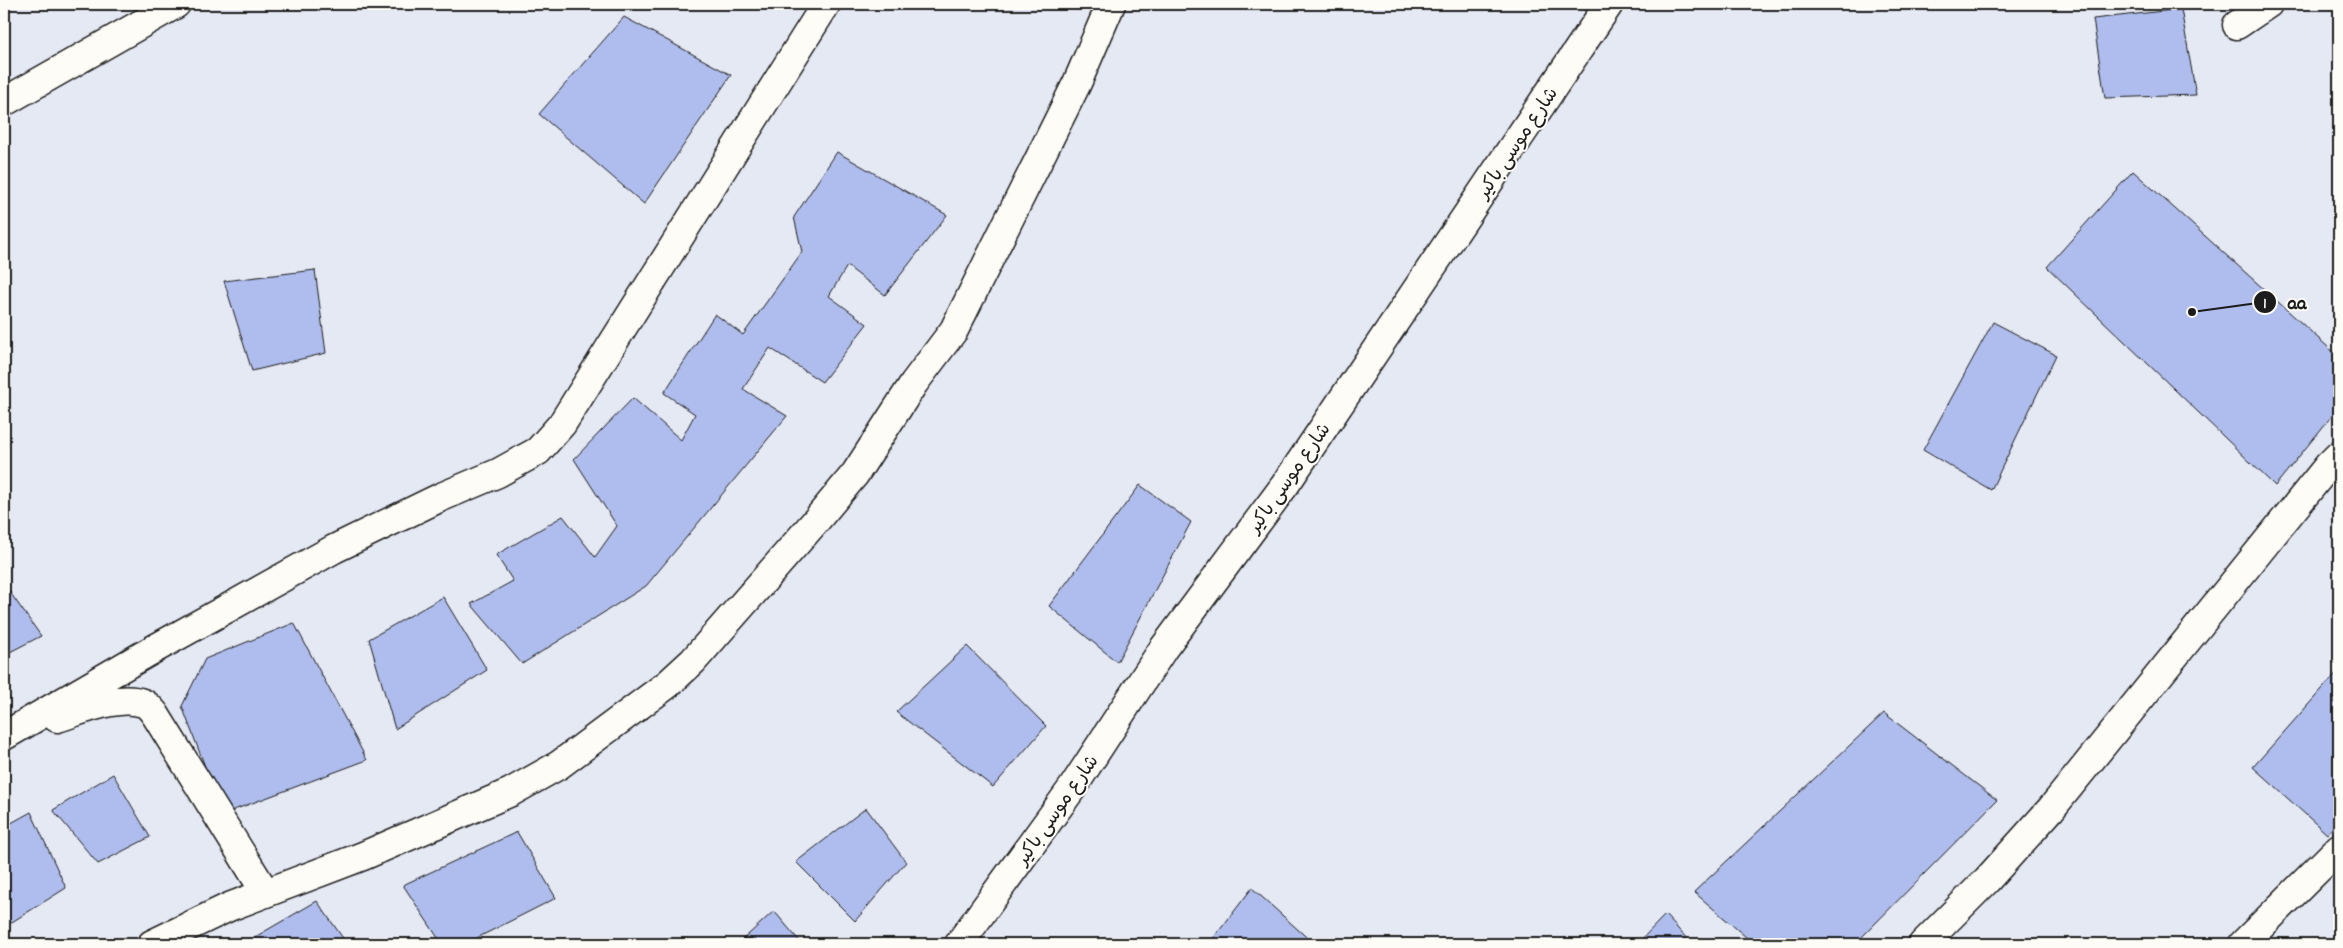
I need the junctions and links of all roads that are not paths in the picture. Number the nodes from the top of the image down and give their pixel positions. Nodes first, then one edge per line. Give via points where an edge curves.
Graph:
1 (176, 4) edge
2 (826, 4) edge
3 (1111, 4) edge
4 (1609, 4) edge
5 (2268, 4) edge
6 (2237, 25) dead end
7 (4, 102) edge
8 (2339, 455) edge
9 (4, 736) edge
10 (2339, 848) edge
11 (264, 892) junction
12 (194, 936) edge
13 (152, 944) edge
14 (958, 944) edge
15 (1923, 944) edge
16 (2243, 944) edge

1 - 7 street
2 - 9 street via 562,424 538,451 498,473 438,498 334,549
3 - 11 street via 1077,83 954,330 914,383 855,474 693,660 654,695 574,754 519,788 363,856
4 - 14 street, شارع موسى باكير via 1290,477 1163,649 1073,787
5 - 6 street
8 - 15 street via 2051,809
9 - 11 street via 100,704 144,703 155,714
10 - 16 street
11 - 12 street
12 - 13 street

